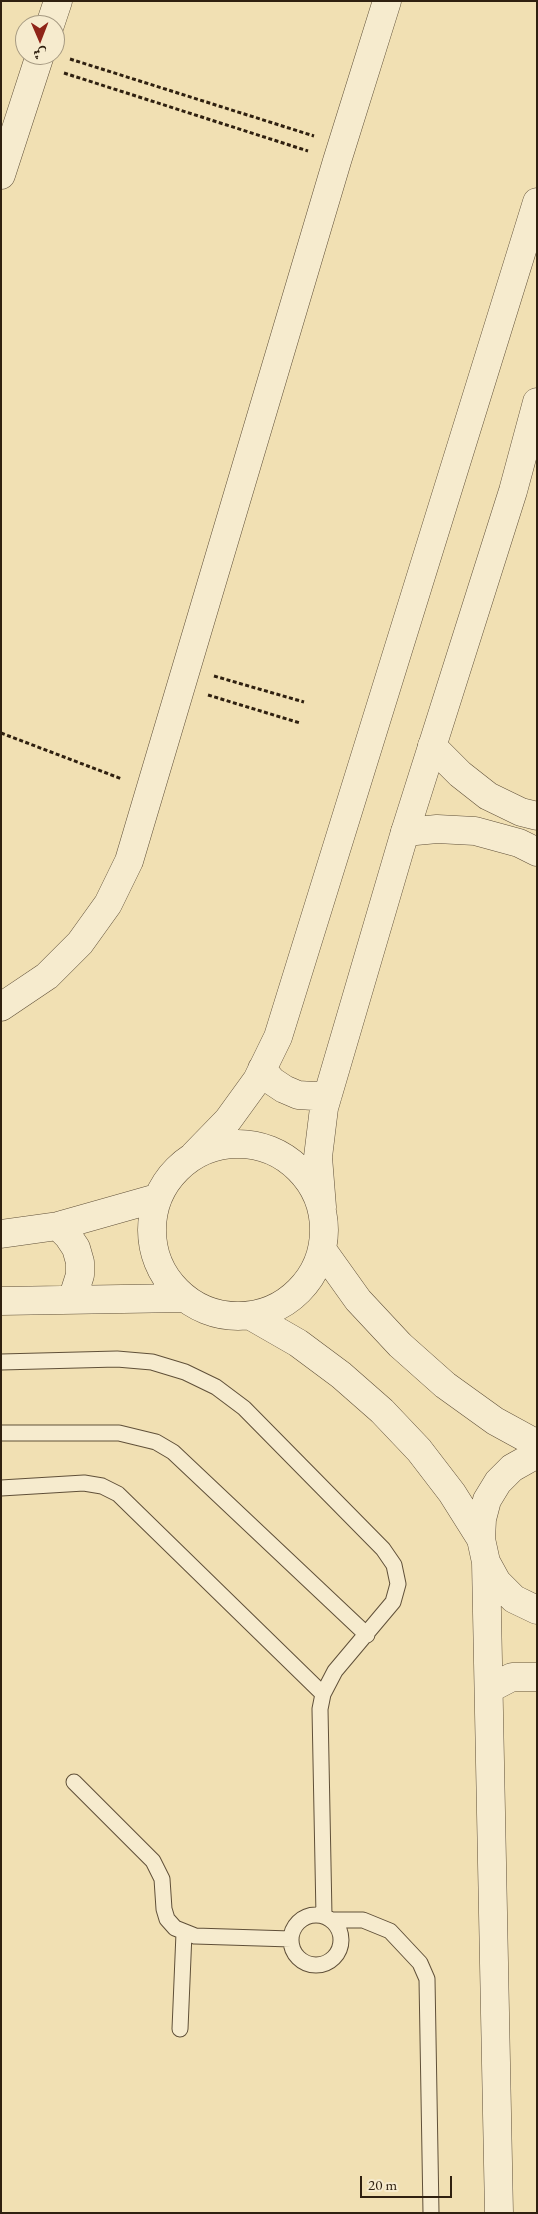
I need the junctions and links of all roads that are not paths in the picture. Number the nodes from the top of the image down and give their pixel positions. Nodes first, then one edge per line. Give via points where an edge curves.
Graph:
1 (58, 1) edge
2 (387, 1) edge
3 (53, 15) edge
4 (45, 65) edge
5 (1, 174) edge
6 (537, 202) edge
7 (537, 402) edge
8 (432, 746) junction
9 (537, 816) edge
10 (405, 832) junction
11 (537, 852) edge
12 (1, 1007) edge
13 (262, 1069) junction
14 (328, 1094) junction
15 (194, 1155) junction
16 (157, 1198) junction
17 (322, 1206) junction
18 (58, 1226) junction
19 (1, 1234) edge
20 (323, 1251) junction
21 (183, 1298) junction
22 (72, 1300) junction
23 (1, 1301) edge
24 (251, 1316) junction
25 (1, 1362) edge
26 (1, 1433) edge
27 (537, 1444) edge
28 (537, 1454) edge
29 (1, 1488) edge
30 (483, 1551) junction
31 (537, 1610) edge
32 (366, 1635) junction
33 (537, 1677) edge
34 (489, 1689) junction
35 (323, 1694) junction
36 (74, 1782) dead end
37 (329, 1918) junction
38 (184, 1933) junction
39 (291, 1939) junction
40 (180, 2029) dead end
41 (431, 2213) edge
42 (499, 2213) edge

1 - 3 street
2 - 12 street via 129,861 108,904 80,943 47,976
4 - 5 street
6 - 13 street via 281,1027
7 - 8 street via 513,491
8 - 9 street via 488,796
8 - 10 street
10 - 11 street via 437,829 474,831 519,843
10 - 14 street
13 - 14 street via 284,1089 314,1096
13 - 15 street via 228,1120
14 - 17 street via 318,1157
15 - 16 street via 171,1173
15 - 17 street via 224,1144 255,1145 285,1157 308,1178
16 - 18 street
16 - 21 street via 151,1219 151,1242 160,1269
17 - 20 street
18 - 19 street
18 - 22 street via 76,1248 80,1262 80,1275
20 - 24 street via 313,1275 296,1295 275,1308
20 - 27 street via 358,1300 400,1345 445,1385
21 - 22 street
21 - 24 street via 204,1310 227,1316
22 - 23 street
24 - 30 street via 298,1343 382,1411 419,1450 452,1494
25 - 32 lane via 117,1359 152,1362 185,1372 216,1387 244,1408 383,1549 394,1565 398,1584 393,1602
26 - 32 lane via 119,1433 156,1442 173,1452
28 - 30 street via 512,1468 487,1500 482,1519
29 - 35 lane via 84,1483 102,1486 118,1494
30 - 31 street via 497,1582 514,1599
30 - 34 street
32 - 35 lane via 335,1671
33 - 34 street via 512,1677
34 - 42 street
35 - 37 lane via 320,1724
36 - 38 lane via 153,1861 162,1879 167,1919
37 - 39 lane via 315,1914 298,1922
37 - 39 lane via 339,1928 342,1946 331,1961 313,1966 304,1963 296,1956
37 - 41 lane via 363,1920 390,1931 420,1963 427,1979
38 - 39 lane
38 - 40 lane

